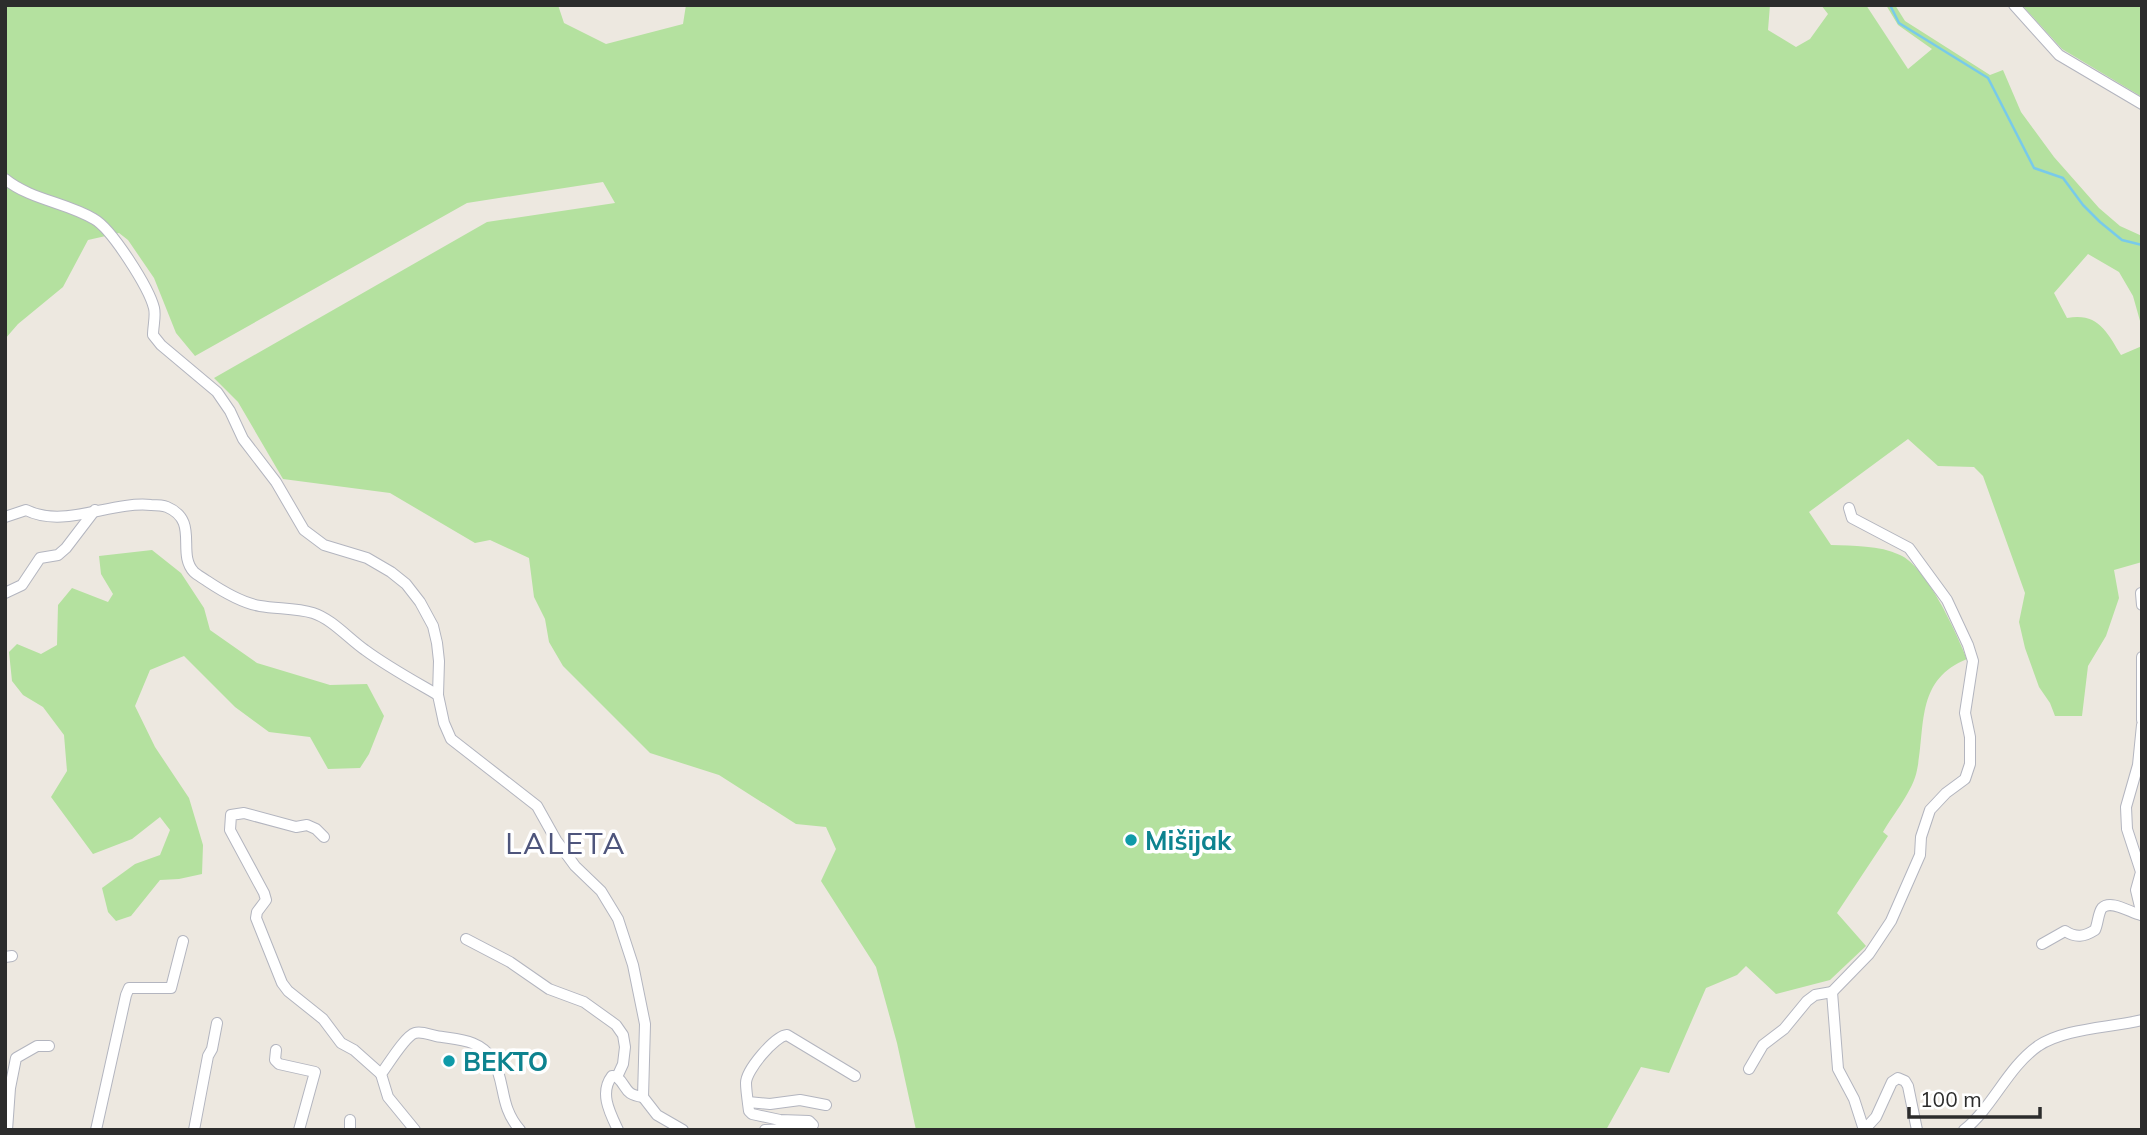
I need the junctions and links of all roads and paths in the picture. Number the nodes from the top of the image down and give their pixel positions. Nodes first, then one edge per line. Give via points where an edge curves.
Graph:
1 (2014, 5) edge
2 (2142, 104) edge
3 (5, 179) edge
4 (1849, 508) dead end
5 (95, 510) junction
6 (5, 517) edge
7 (5, 593) edge
8 (2141, 593) edge
9 (2142, 605) edge
10 (2142, 657) edge
11 (438, 695) junction
12 (2142, 723) edge
13 (324, 837) dead end
14 (2141, 915) edge
15 (466, 939) dead end
16 (183, 941) dead end
17 (2042, 944) dead end
18 (1832, 992) junction
19 (2142, 1020) edge
20 (217, 1023) dead end
21 (49, 1046) dead end
22 (275, 1051) dead end
23 (1749, 1069) dead end
24 (381, 1074) junction
25 (855, 1076) dead end
26 (617, 1077) junction
27 (7, 1093) edge
28 (643, 1097) junction
29 (748, 1102) junction
30 (826, 1105) dead end
31 (7, 1130) edge
32 (96, 1130) edge
33 (194, 1130) edge
34 (299, 1130) edge
35 (415, 1130) edge
36 (520, 1130) edge
37 (618, 1130) edge
38 (683, 1130) edge
39 (765, 1130) edge
40 (1864, 1130) edge
41 (1917, 1130) edge
42 (1964, 1130) edge

1 - 2 street via 2060,55
3 - 11 street via 36,197 96,220 110,233 149,293 155,311 153,335 217,393 304,530 324,545 367,558 406,584 433,626
4 - 18 street via 1852,519 1909,548 1947,600 1973,661 1965,713 1970,764 1965,779 1930,810 1920,855 1891,921 1869,954
5 - 6 street via 63,518 26,510
5 - 7 street via 66,548 58,555 40,558 22,585
5 - 11 street via 165,506 185,524 192,571 256,606 314,613
8 - 9 street
10 - 12 street
11 - 28 street via 451,738 537,806 556,840 601,891 618,919 645,1024
12 - 14 street via 2138,765 2126,807 2127,829 2141,872 2136,890
13 - 24 street via 307,825 296,827 244,813 230,815 230,830 264,893 266,900 256,918 282,983 323,1019 341,1043
14 - 17 street via 2106,905 2095,930 2086,936 2064,931
15 - 26 street via 550,989 584,1002 616,1025 625,1047
16 - 32 street via 171,988 129,988
18 - 23 street via 1807,1001 1763,1045
18 - 40 street via 1838,1069
19 - 42 street via 2068,1032 2038,1046
20 - 33 street
21 - 27 street via 37,1046 16,1058
22 - 34 street via 279,1065 315,1072
24 - 35 street via 388,1097
24 - 36 street via 415,1033 467,1040 481,1046 491,1058 504,1102
25 - 29 street via 783,1035 751,1069 746,1085
26 - 28 street via 627,1092
26 - 37 street via 608,1081 606,1102
27 - 31 street
28 - 38 street via 657,1115
29 - 30 street via 800,1100
29 - 39 street via 752,1114 813,1125
40 - 41 street via 1898,1078 1908,1086

